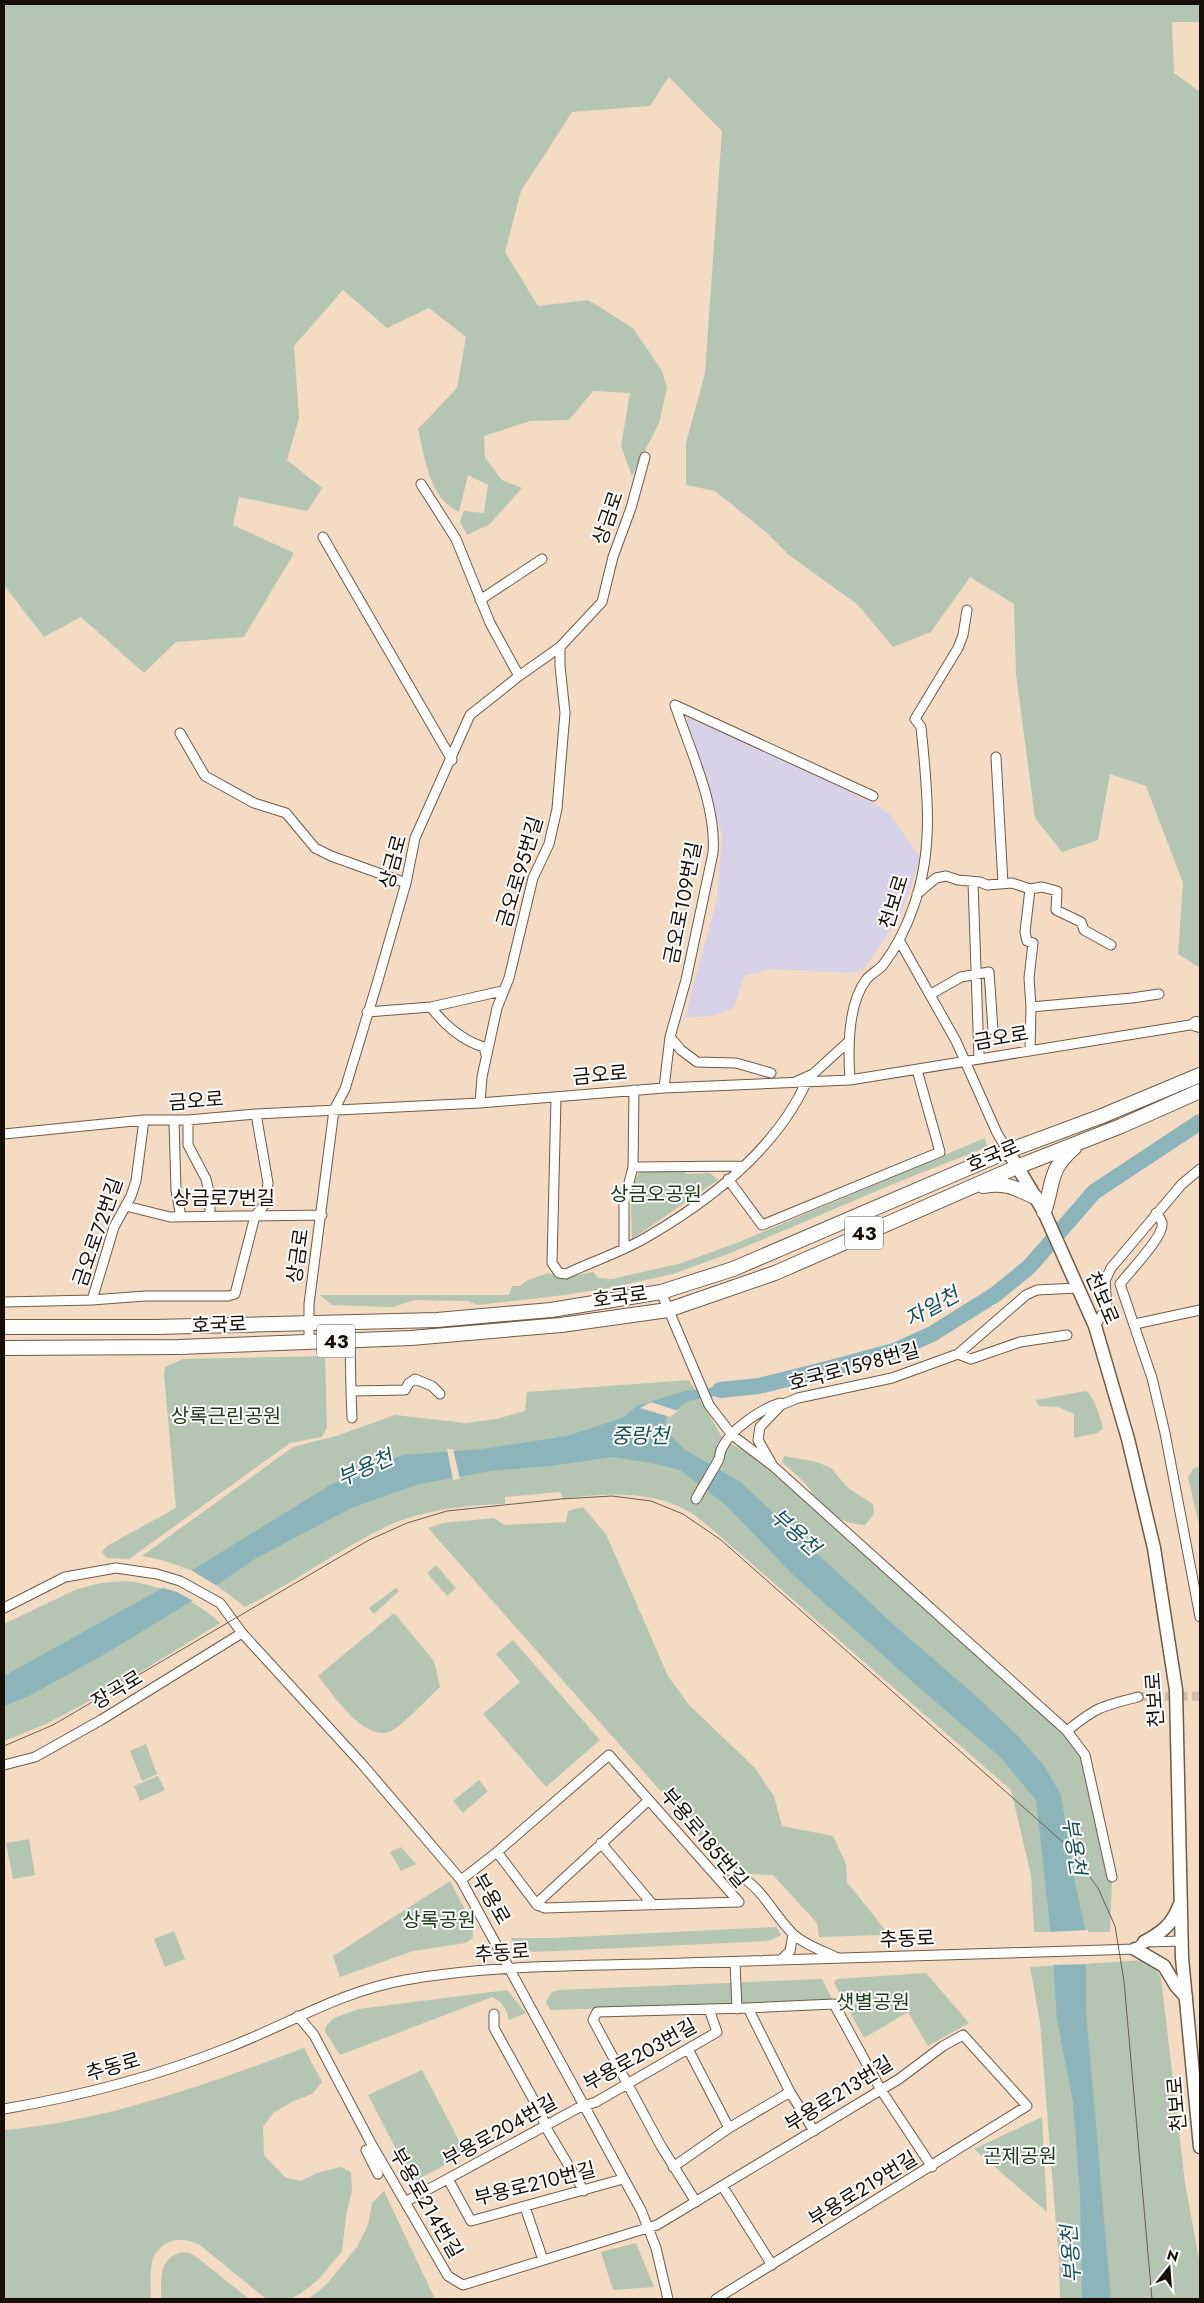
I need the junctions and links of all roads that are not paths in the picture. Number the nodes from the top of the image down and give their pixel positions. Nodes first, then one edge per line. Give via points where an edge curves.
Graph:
1 (645, 457) dead end
2 (421, 484) dead end
3 (323, 537) dead end
4 (542, 559) dead end
5 (480, 600) junction
6 (967, 610) dead end
7 (560, 648) junction
8 (519, 676) junction
9 (180, 733) dead end
10 (996, 757) dead end
11 (452, 760) junction
12 (873, 796) dead end
13 (973, 882) junction
14 (406, 883) junction
15 (1002, 884) junction
16 (1030, 889) junction
17 (917, 894) junction
18 (899, 940) junction
19 (1111, 946) dead end
20 (975, 973) junction
21 (502, 991) junction
22 (931, 994) junction
23 (1159, 994) dead end
24 (431, 1007) junction
25 (1031, 1007) junction
26 (368, 1012) junction
27 (1199, 1024) edge
28 (993, 1030) dead end
29 (670, 1037) junction
30 (848, 1042) junction
31 (1030, 1051) junction
32 (487, 1056) junction
33 (979, 1058) junction
34 (964, 1062) junction
35 (917, 1070) junction
36 (771, 1073) dead end
37 (1198, 1075) edge
38 (850, 1080) junction
39 (792, 1083) junction
40 (806, 1083) junction
41 (664, 1088) junction
42 (634, 1090) junction
43 (1200, 1092) edge
44 (556, 1098) junction
45 (480, 1103) junction
46 (334, 1110) junction
47 (256, 1114) junction
48 (144, 1120) junction
49 (188, 1120) junction
50 (174, 1121) junction
51 (4, 1134) edge
52 (1087, 1139) junction
53 (1008, 1151) junction
54 (743, 1166) junction
55 (633, 1167) junction
56 (1017, 1167) junction
57 (1200, 1169) edge
58 (728, 1179) junction
59 (967, 1188) junction
60 (1035, 1197) junction
61 (126, 1206) junction
62 (1044, 1212) junction
63 (1156, 1213) junction
64 (322, 1214) junction
65 (210, 1215) junction
66 (255, 1216) junction
67 (181, 1217) junction
68 (624, 1247) junction
69 (733, 1270) junction
70 (1078, 1288) junction
71 (661, 1292) junction
72 (709, 1296) junction
73 (92, 1300) junction
74 (4, 1302) edge
75 (668, 1310) junction
76 (1200, 1310) edge
77 (308, 1323) junction
78 (1135, 1324) junction
79 (1095, 1326) junction
80 (4, 1327) edge
81 (1067, 1335) dead end
82 (350, 1340) junction
83 (309, 1342) junction
84 (4, 1348) edge
85 (958, 1354) junction
86 (351, 1391) junction
87 (440, 1394) dead end
88 (798, 1398) junction
89 (352, 1418) dead end
90 (732, 1435) junction
91 (773, 1466) junction
92 (696, 1499) dead end
93 (4, 1608) edge
94 (1200, 1617) edge
95 (242, 1634) junction
96 (1138, 1697) tunnel mouth
97 (1067, 1731) junction
98 (4, 1765) edge
99 (649, 1800) junction
100 (601, 1843) junction
101 (497, 1852) junction
102 (716, 1875) junction
103 (1112, 1877) dead end
104 (461, 1880) junction
105 (536, 1904) junction
106 (1180, 1904) junction
107 (653, 1905) junction
108 (793, 1934) junction
109 (1182, 1941) junction
110 (1139, 1945) junction
111 (839, 1959) junction
112 (781, 1960) junction
113 (735, 1962) junction
114 (511, 1969) junction
115 (1186, 1997) junction
116 (748, 2008) junction
117 (709, 2009) junction
118 (736, 2009) junction
119 (494, 2014) dead end
120 (298, 2016) junction
121 (688, 2049) junction
122 (628, 2083) junction
123 (881, 2090) junction
124 (790, 2092) junction
125 (585, 2106) junction
126 (1028, 2106) joint
127 (4, 2109) edge
128 (545, 2126) junction
129 (729, 2128) junction
130 (814, 2131) junction
131 (1200, 2147) edge
132 (366, 2150) dead end
133 (673, 2166) junction
134 (932, 2166) junction
135 (378, 2174) dead end
136 (448, 2179) junction
137 (622, 2179) junction
138 (722, 2186) junction
139 (584, 2191) junction
140 (405, 2202) junction
141 (696, 2202) junction
142 (525, 2207) junction
143 (649, 2227) junction
144 (543, 2260) junction
145 (772, 2265) junction
146 (668, 2299) edge
147 (716, 2299) edge

1 - 7 street, 상금로 via 602,602
2 - 5 street via 456,539
3 - 11 street
4 - 5 street
5 - 8 street
6 - 17 street, 천보로 via 958,648 915,719 920,727 924,753 928,842
7 - 8 street, 상금로
7 - 21 street, 금오로95번길 via 565,713 557,809 550,844 533,878 509,978
8 - 11 street, 상금로 via 470,715
9 - 14 street via 205,776 254,803 286,813 315,848
10 - 15 street
11 - 14 street, 상금로 via 416,838
12 - 29 street, 금오로109번길 via 675,705 699,776 714,836 686,980
13 - 15 street
13 - 17 street via 946,876 936,878
13 - 20 street
14 - 26 street, 상금로
15 - 16 street via 1022,885
16 - 19 street via 1042,887 1057,891 1056,910 1081,922 1084,930
16 - 25 street via 1025,932 1026,941 1034,943 1029,978
17 - 18 street, 천보로
18 - 22 street, 천보로
18 - 30 street via 882,966 862,987
20 - 22 street
20 - 28 street via 989,972
20 - 33 street
21 - 24 street
21 - 32 street, 금오로95번길
22 - 34 street, 천보로
23 - 25 street
24 - 26 street
24 - 32 street via 440,1019 473,1044 484,1047
25 - 31 street
26 - 46 street, 상금로 via 345,1089
27 - 31 street, 금오로
29 - 36 street via 697,1062 736,1063
29 - 41 street, 금오로109번길
30 - 38 street
30 - 39 street via 813,1074
31 - 33 street, 금오로
32 - 45 street, 금오로95번길
33 - 34 street, 금오로
34 - 35 street, 금오로
34 - 53 street, 천보로
35 - 38 street, 금오로
35 - 58 street via 940,1152 762,1225
37 - 53 main road, 호국로 / 43
38 - 40 street, 금오로
39 - 40 street, 금오로
39 - 41 street, 금오로
40 - 54 street via 798,1101
41 - 42 street, 금오로
42 - 44 street, 금오로
42 - 55 street
43 - 52 main road, 호국로 / 43
44 - 45 street, 금오로
44 - 68 street via 552,1267 566,1274
45 - 46 street, 금오로
46 - 47 street, 금오로
46 - 64 street, 상금로
47 - 49 street, 금오로
47 - 66 street via 268,1183 266,1204
48 - 50 street, 금오로
48 - 51 street, 금오로
48 - 61 street, 금오로72번길 via 136,1182
49 - 50 street, 금오로
49 - 65 street via 188,1145 206,1179
50 - 67 street via 176,1190
52 - 56 main road, 호국로 / 43
52 - 62 main road via 1060,1159 1053,1172
53 - 56 main road, 천보로
53 - 69 main road, 호국로 / 43
54 - 55 street
54 - 58 street
55 - 68 street via 624,1202
56 - 59 main road, 호국로 / 43
56 - 60 main road, 천보로
57 - 63 street
58 - 68 street via 646,1238
59 - 60 main road via 1006,1185
59 - 72 main road, 호국로 / 43 via 775,1273
60 - 62 main road, 천보로
61 - 67 street, 상금로7번길
61 - 73 street, 금오로72번길 via 114,1227
62 - 70 main road, 천보로
63 - 78 street via 1162,1229 1120,1284
63 - 79 street via 1111,1268 1106,1281 1107,1307
64 - 66 street, 상금로7번길
64 - 77 street, 상금로
65 - 66 street, 상금로7번길
65 - 67 street, 상금로7번길
66 - 73 street, 금오로72번길 via 235,1294
69 - 71 main road, 호국로 / 43
69 - 72 main road via 724,1279 708,1284 705,1289
70 - 79 main road, 천보로
70 - 85 street via 1037,1290 1026,1295
71 - 75 street
71 - 77 main road, 호국로 / 43 via 551,1310 461,1318
72 - 75 main road, 호국로 / 43
73 - 74 street
75 - 82 main road, 호국로 / 43 via 561,1325
75 - 90 street via 709,1405
76 - 78 street
77 - 80 main road, 호국로 / 43
77 - 83 street, 상금로
78 - 94 street via 1152,1378
79 - 106 main road, 천보로 via 1128,1439 1154,1548 1176,1690
81 - 85 street, 호국로1598번길 via 1020,1342 971,1359
82 - 83 main road, 호국로 / 43
82 - 86 street
83 - 84 main road, 호국로 / 43
85 - 88 street, 호국로1598번길 via 892,1378
86 - 87 street via 405,1390 415,1379 432,1386
86 - 89 street
88 - 90 street via 769,1407
88 - 91 street, 호국로1598번길 via 780,1405 760,1427 758,1440
90 - 91 street
90 - 92 street
91 - 97 street
93 - 95 street, 부용로 via 65,1577 116,1568 180,1581 220,1603
95 - 98 street, 장곡로 via 101,1720 35,1756
95 - 104 street, 부용로 via 362,1764
96 - 97 street via 1095,1709
97 - 103 street via 1085,1755
99 - 100 street
99 - 101 street, 부용로185번길 via 608,1755
99 - 102 street, 부용로185번길
100 - 105 street
100 - 107 street
101 - 104 street, 부용로185번길
101 - 105 street
102 - 107 street, 부용로185번길 via 739,1902
102 - 108 street via 727,1869 755,1886
104 - 114 street, 부용로
105 - 107 street, 부용로185번길 via 545,1908
106 - 109 main road, 천보로
106 - 110 main road via 1175,1918 1166,1928
108 - 111 street
108 - 112 street via 790,1952
109 - 110 street
109 - 115 main road, 천보로
110 - 111 street, 추동로 via 1024,1953
110 - 115 main road via 1164,1966
111 - 112 street, 추동로
112 - 113 street, 추동로
113 - 114 street, 추동로
113 - 118 street
114 - 120 street, 추동로 via 407,1979 367,1988
114 - 125 street, 부용로
115 - 131 main road, 천보로
116 - 118 street, 부용로203번길
116 - 123 street, 부용로203번길 via 834,2004
116 - 124 street
117 - 118 street, 부용로203번길
117 - 121 street, 부용로203번길 via 717,2032
117 - 122 street via 597,2012 594,2020
119 - 128 street via 494,2028
120 - 127 street, 추동로 via 228,2048 170,2069 111,2087
120 - 140 street, 부용로214번길 via 314,2035
121 - 122 street, 부용로203번길
121 - 129 street
122 - 125 street, 부용로203번길
122 - 133 street
123 - 126 street, 부용로213번길 via 943,2046 963,2036
123 - 130 street, 부용로213번길
123 - 134 street
124 - 129 street
124 - 130 street
125 - 128 street, 부용로204번길
125 - 137 street, 부용로
126 - 134 street, 부용로219번길
128 - 136 street, 부용로204번길
128 - 139 street
129 - 133 street
130 - 138 street, 부용로213번길
132 - 135 street
133 - 141 street
134 - 145 street, 부용로219번길
136 - 140 street, 부용로204번길
136 - 142 street, 부용로210번길 via 471,2221
137 - 139 street, 부용로210번길
137 - 143 street, 부용로
138 - 141 street, 부용로213번길
138 - 145 street
139 - 142 street, 부용로210번길
140 - 144 street, 부용로214번길 via 448,2276 463,2285
141 - 143 street, 부용로213번길 via 670,2219
142 - 144 street
143 - 144 street, 부용로214번길
143 - 146 street, 부용로
145 - 147 street, 부용로219번길

